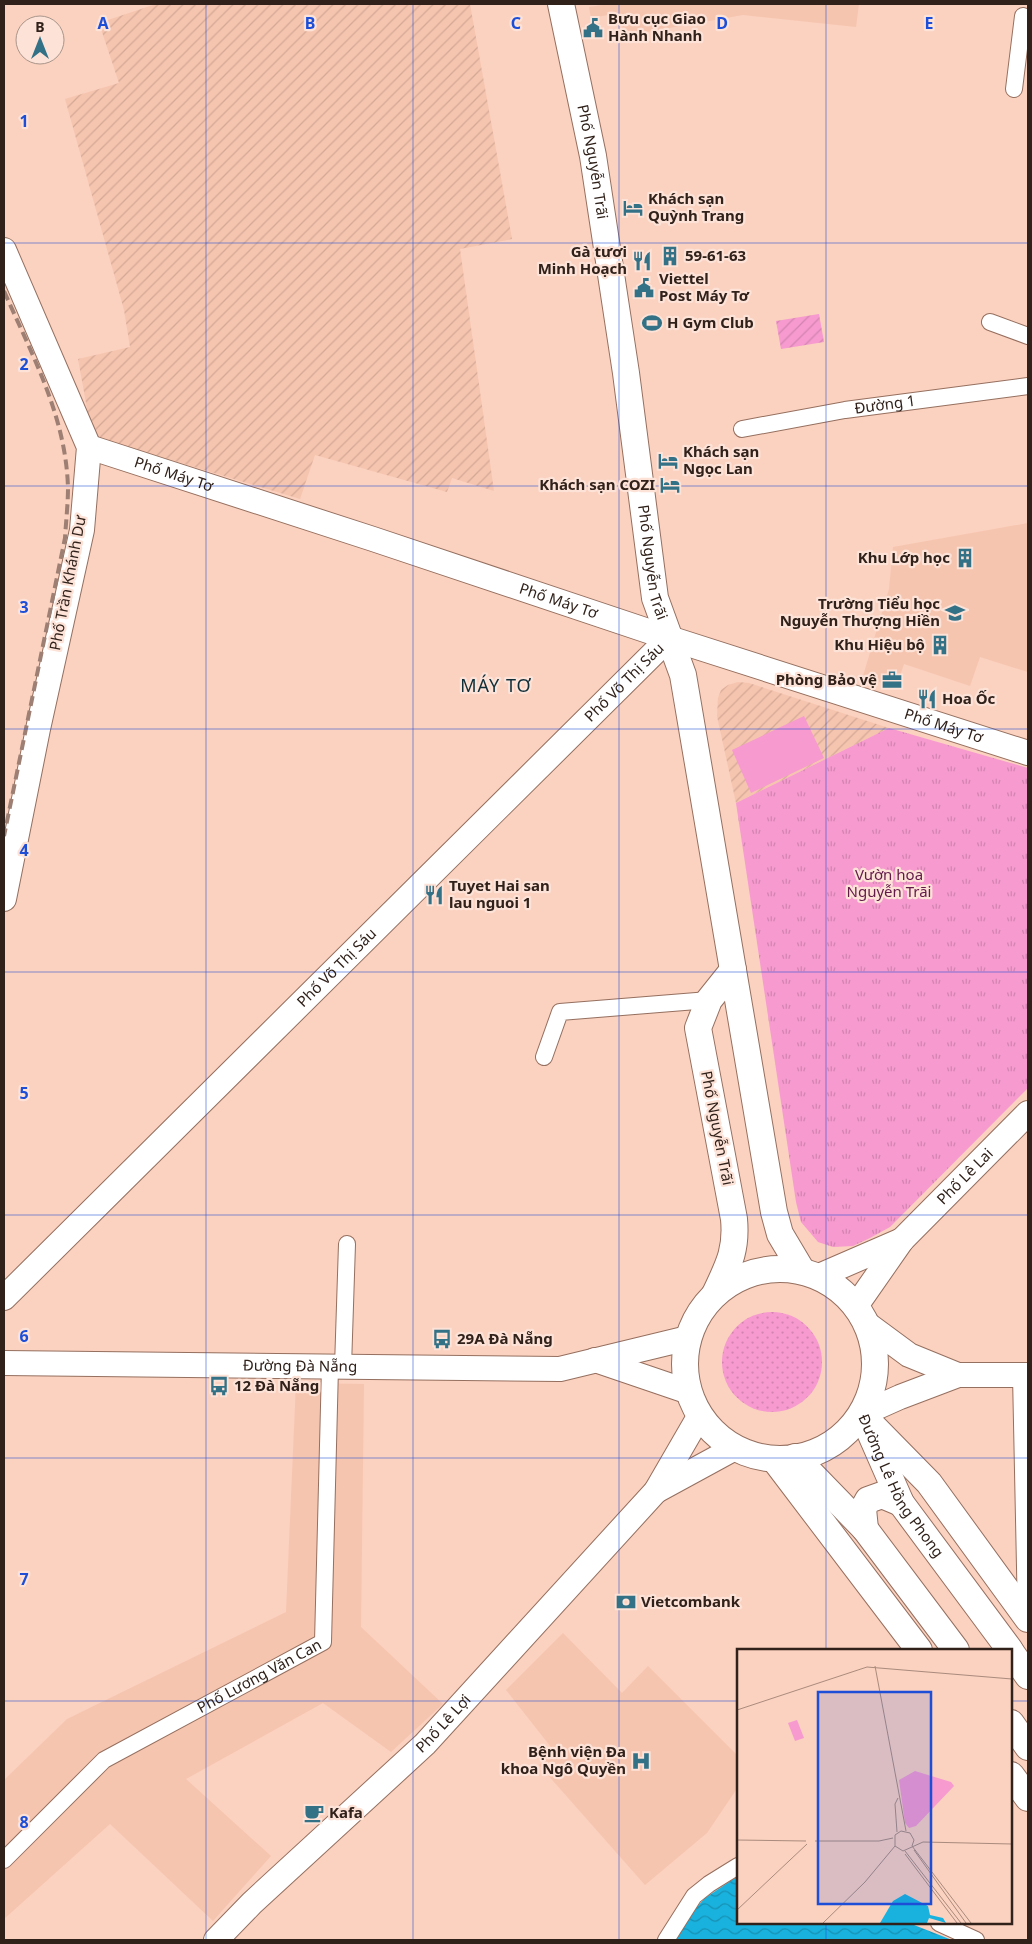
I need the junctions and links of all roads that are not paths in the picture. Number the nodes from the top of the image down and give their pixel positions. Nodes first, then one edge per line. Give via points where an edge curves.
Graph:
1 (561, 4) edge
2 (1023, 16) dead end
3 (1014, 89) dead end
4 (4, 250) edge
5 (990, 322) dead end
6 (1028, 336) edge
7 (1028, 386) edge
8 (742, 429) dead end
9 (90, 447) junction
10 (669, 638) junction
11 (1028, 752) edge
12 (4, 899) edge
13 (733, 970) junction
14 (709, 1000) junction
15 (544, 1057) dead end
16 (1028, 1113) edge
17 (902, 1240) junction
18 (347, 1244) dead end
19 (810, 1274) junction
20 (715, 1294) junction
21 (4, 1298) edge
22 (862, 1315) junction
23 (688, 1338) junction
24 (595, 1360) junction
25 (4, 1363) edge
26 (337, 1367) junction
27 (958, 1375) junction
28 (1025, 1375) edge
29 (694, 1403) junction
30 (862, 1414) junction
31 (736, 1448) junction
32 (785, 1458) junction
33 (656, 1491) junction
34 (901, 1503) junction
35 (865, 1529) junction
36 (1027, 1617) edge
37 (917, 1649) edge
38 (955, 1649) edge
39 (1009, 1649) edge
40 (1012, 1654) edge
41 (1028, 1676) edge
42 (1012, 1724) edge
43 (1028, 1747) edge
44 (1012, 1776) edge
45 (1028, 1798) edge
46 (4, 1860) edge
47 (737, 1867) edge
48 (941, 1924) edge
49 (216, 1940) edge
50 (666, 1940) edge
51 (976, 1940) edge

1 - 10 main road, Phố Nguyễn Trãi via 593,156 656,598
2 - 3 street
4 - 9 street, Phố Trần Khánh Dư
5 - 6 street
7 - 8 street, Đường 1 via 845,410
9 - 10 street, Phố Máy Tơ
9 - 12 street, Phố Trần Khánh Dư via 82,530
10 - 11 street, Phố Máy Tơ
10 - 13 main road, Phố Nguyễn Trãi via 684,684
10 - 21 street, Phố Võ Thị Sáu
13 - 14 main road, Phố Nguyễn Trãi
13 - 19 main road, Phố Nguyễn Trãi via 774,1212 780,1234
14 - 15 street via 560,1012
14 - 20 main road, Phố Nguyễn Trãi via 698,1028 736,1237 732,1257
16 - 17 street, Phố Lê Lai
17 - 19 street, Phố Lê Lai
17 - 22 street, Phố Lê Lai
18 - 26 street
19 - 20 main road via 778,1269 756,1272 734,1280
19 - 22 main road via 839,1289
20 - 23 main road via 698,1314
22 - 27 street via 909,1354
22 - 30 main road via 876,1354 873,1385
23 - 24 street, Đường Đà Nẵng
23 - 29 main road via 685,1365
24 - 26 street, Đường Đà Nẵng via 560,1369
24 - 29 street
25 - 26 street, Đường Đà Nẵng
26 - 46 street, Phố Lương Văn Can via 323,1642 104,1760
27 - 28 street
27 - 30 street
28 - 36 street
29 - 31 main road via 715,1434
29 - 33 street, Phố Lê Lợi
30 - 32 main road via 833,1443 815,1452
30 - 34 main road, Đường Lê Hồng Phong
30 - 36 main road, Đường Lê Hồng Phong via 929,1483
31 - 32 main road via 754,1455
31 - 33 street, Phố Lê Lợi
32 - 35 main road
32 - 37 main road
33 - 49 street, Phố Lê Lợi via 425,1744
34 - 35 main road via 882,1495 868,1500 863,1509
34 - 39 main road, Đường Lê Hồng Phong
35 - 38 main road
40 - 41 main road, Đường Lê Hồng Phong
42 - 43 main road
44 - 45 main road
47 - 50 street via 694,1896
48 - 51 street

